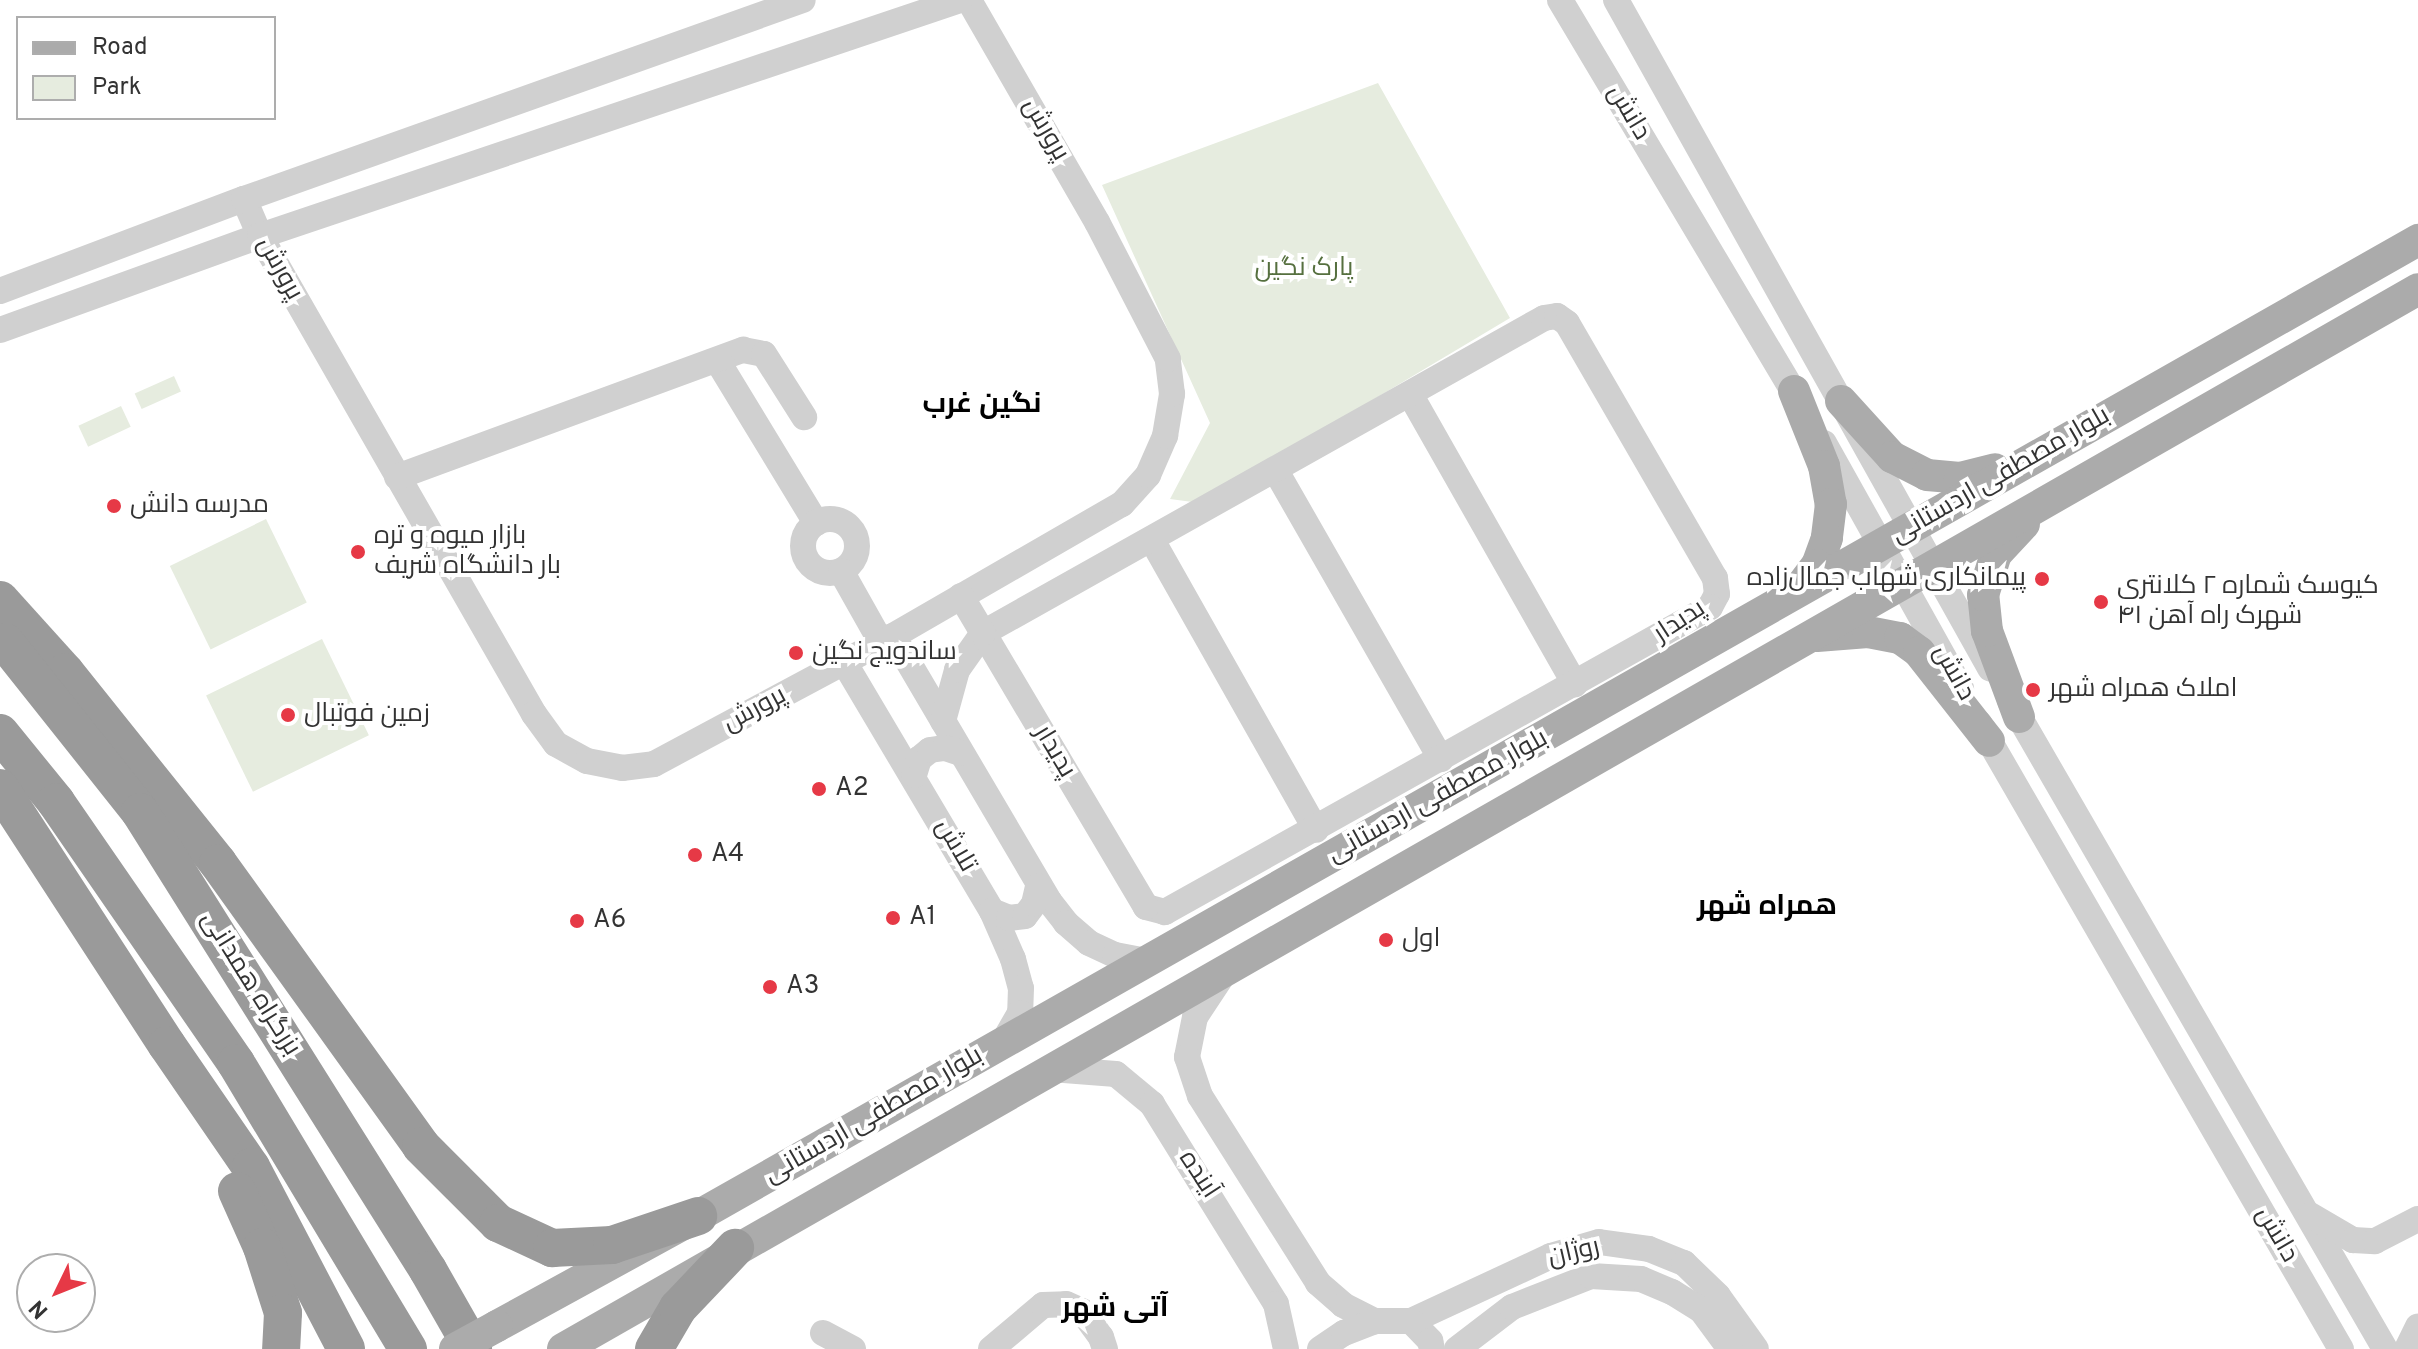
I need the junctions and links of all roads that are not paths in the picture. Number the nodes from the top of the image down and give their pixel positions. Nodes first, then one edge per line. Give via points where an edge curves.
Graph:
1 (803, 0) edge
2 (960, 0) edge
3 (969, 0) edge
4 (1560, 0) edge
5 (1616, 0) edge
6 (244, 199) junction
7 (260, 236) junction
8 (2418, 240) edge
9 (2418, 289) edge
10 (0, 291) edge
11 (0, 330) edge
12 (717, 360) junction
13 (1794, 391) junction
14 (1410, 394) junction
15 (1841, 401) junction
16 (804, 417) dead end
17 (2029, 459) junction
18 (1276, 471) junction
19 (397, 477) junction
20 (2058, 495) junction
21 (816, 523) junction
22 (1909, 527) junction
23 (1152, 540) junction
24 (1882, 544) junction
25 (1930, 565) junction
26 (841, 571) junction
27 (1902, 581) junction
28 (1794, 595) junction
29 (961, 596) junction
30 (0, 600) edge
31 (983, 633) junction
32 (1729, 634) junction
33 (0, 637) edge
34 (1806, 637) junction
35 (887, 639) junction
36 (844, 662) junction
37 (1751, 668) junction
38 (1575, 684) junction
39 (2019, 717) junction
40 (943, 721) junction
41 (0, 733) edge
42 (1989, 741) junction
43 (960, 753) junction
44 (1441, 759) junction
45 (914, 775) junction
46 (0, 788) edge
47 (1316, 830) junction
48 (1038, 886) junction
49 (992, 911) junction
50 (1146, 961) junction
51 (1227, 970) junction
52 (1004, 1041) junction
53 (167, 1045) junction
54 (1051, 1069) junction
55 (2310, 1215) junction
56 (698, 1216) junction
57 (2418, 1219) edge
58 (735, 1248) junction
59 (1375, 1321) junction
60 (1411, 1321) junction
61 (2418, 1326) edge
62 (823, 1333) dead end
63 (485, 1338) edge
64 (281, 1349) edge
65 (346, 1349) edge
66 (408, 1349) edge
67 (455, 1349) edge
68 (563, 1349) edge
69 (654, 1349) edge
70 (853, 1349) edge
71 (991, 1349) edge
72 (1105, 1349) edge
73 (1286, 1349) edge
74 (1320, 1349) edge
75 (1432, 1349) edge
76 (1457, 1349) edge
77 (1730, 1349) edge
78 (1756, 1349) edge
79 (2341, 1349) edge
80 (2385, 1349) edge
81 (2407, 1349) edge

1 - 6 street
2 - 7 street
3 - 29 street, پرورش via 1126,277 1168,359 1172,394 1165,436 1148,475 1122,504
4 - 13 street, دانش
5 - 15 street, دانش
6 - 7 street, پرورش
6 - 10 street
7 - 11 street
7 - 19 street, پرورش
8 - 17 main road, بلوار مصطفی اردستانی
9 - 20 main road, بلوار مصطفی اردستانی
12 - 16 street via 743,350 764,354
12 - 19 street
12 - 21 street
13 - 24 street, دانش
13 - 28 main road via 1824,466 1831,504 1817,565
14 - 18 street, پدیدار
14 - 38 street
14 - 38 street, پدیدار via 1544,318 1557,316 1567,323 1715,578 1717,594 1710,607
15 - 17 main road via 1892,457 1927,475 1960,478
15 - 22 street, دانش
17 - 22 main road, بلوار مصطفی اردستانی
18 - 23 street, پدیدار
18 - 44 street
19 - 36 street, پرورش via 534,714 556,744 587,761 622,768 654,764
20 - 25 main road, بلوار مصطفی اردستانی
20 - 39 main road via 1996,554 1983,595 1987,631
21 - 26 street via 803,544 807,561 820,572
21 - 26 street via 841,521 854,532 856,557
22 - 24 main road, بلوار مصطفی اردستانی
22 - 25 street, دانش
23 - 31 street, پدیدار
23 - 47 street
24 - 27 street, دانش
24 - 28 main road, بلوار مصطفی اردستانی
25 - 27 main road, بلوار مصطفی اردستانی
25 - 39 street, دانش
26 - 35 street, تلاش
27 - 34 main road, بلوار مصطفی اردستانی
27 - 42 street, دانش
28 - 32 main road, بلوار مصطفی اردستانی
29 - 31 street
29 - 35 street, پرورش
30 - 56 highway via 65,672 218,863 421,1146 498,1223 552,1248 612,1245
31 - 40 street, پدیدار via 957,670
31 - 47 street, پدیدار via 1146,907 1165,912 1182,905
32 - 37 main road via 1756,639 1759,654
32 - 50 main road, بلوار مصطفی اردستانی
33 - 63 highway, بزرگراه همدانی via 140,812 428,1270
34 - 37 main road, بلوار مصطفی اردستانی
34 - 42 main road via 1868,632 1900,638 1919,652
35 - 36 street, پرورش
35 - 40 street, تلاش
36 - 45 street, تلاش
37 - 51 main road, بلوار مصطفی اردستانی
38 - 44 street, پدیدار
39 - 55 street, دانش
40 - 43 street, تلاش
41 - 66 highway, بزرگراه همدانی via 56,802 236,1063
42 - 79 street, دانش
43 - 45 street via 930,750 919,759
43 - 48 street, تلاش
44 - 47 street, پدیدار
45 - 49 street, تلاش
46 - 53 highway
48 - 49 street via 1025,916 1009,918
48 - 50 street, تلاش via 1089,943
49 - 52 street, تلاش via 1021,988 1020,1013
50 - 52 main road, بلوار مصطفی اردستانی
51 - 54 main road, بلوار مصطفی اردستانی
51 - 59 street via 1195,1017 1187,1057 1200,1096 1318,1283 1343,1305
52 - 56 main road, بلوار مصطفی اردستانی
53 - 64 highway via 262,1247 283,1313
53 - 65 highway via 251,1167
54 - 58 main road, بلوار مصطفی اردستانی
54 - 73 street, آینده via 1116,1074 1152,1104 1276,1304
55 - 57 street via 2364,1241 2375,1241
55 - 80 street, دانش
56 - 63 main road, بلوار مصطفی اردستانی
58 - 68 main road, بلوار مصطفی اردستانی
58 - 69 highway via 678,1308
59 - 60 street
59 - 74 street
60 - 75 street
60 - 78 street, روژان via 1551,1256 1599,1242 1649,1249 1684,1263 1718,1296
61 - 81 street
62 - 70 street
63 - 67 main road, بلوار مصطفی اردستانی, bridge
71 - 72 street via 1043,1305 1066,1304 1082,1311
76 - 77 street, روژان via 1512,1307 1591,1276 1641,1279 1672,1292 1702,1311

